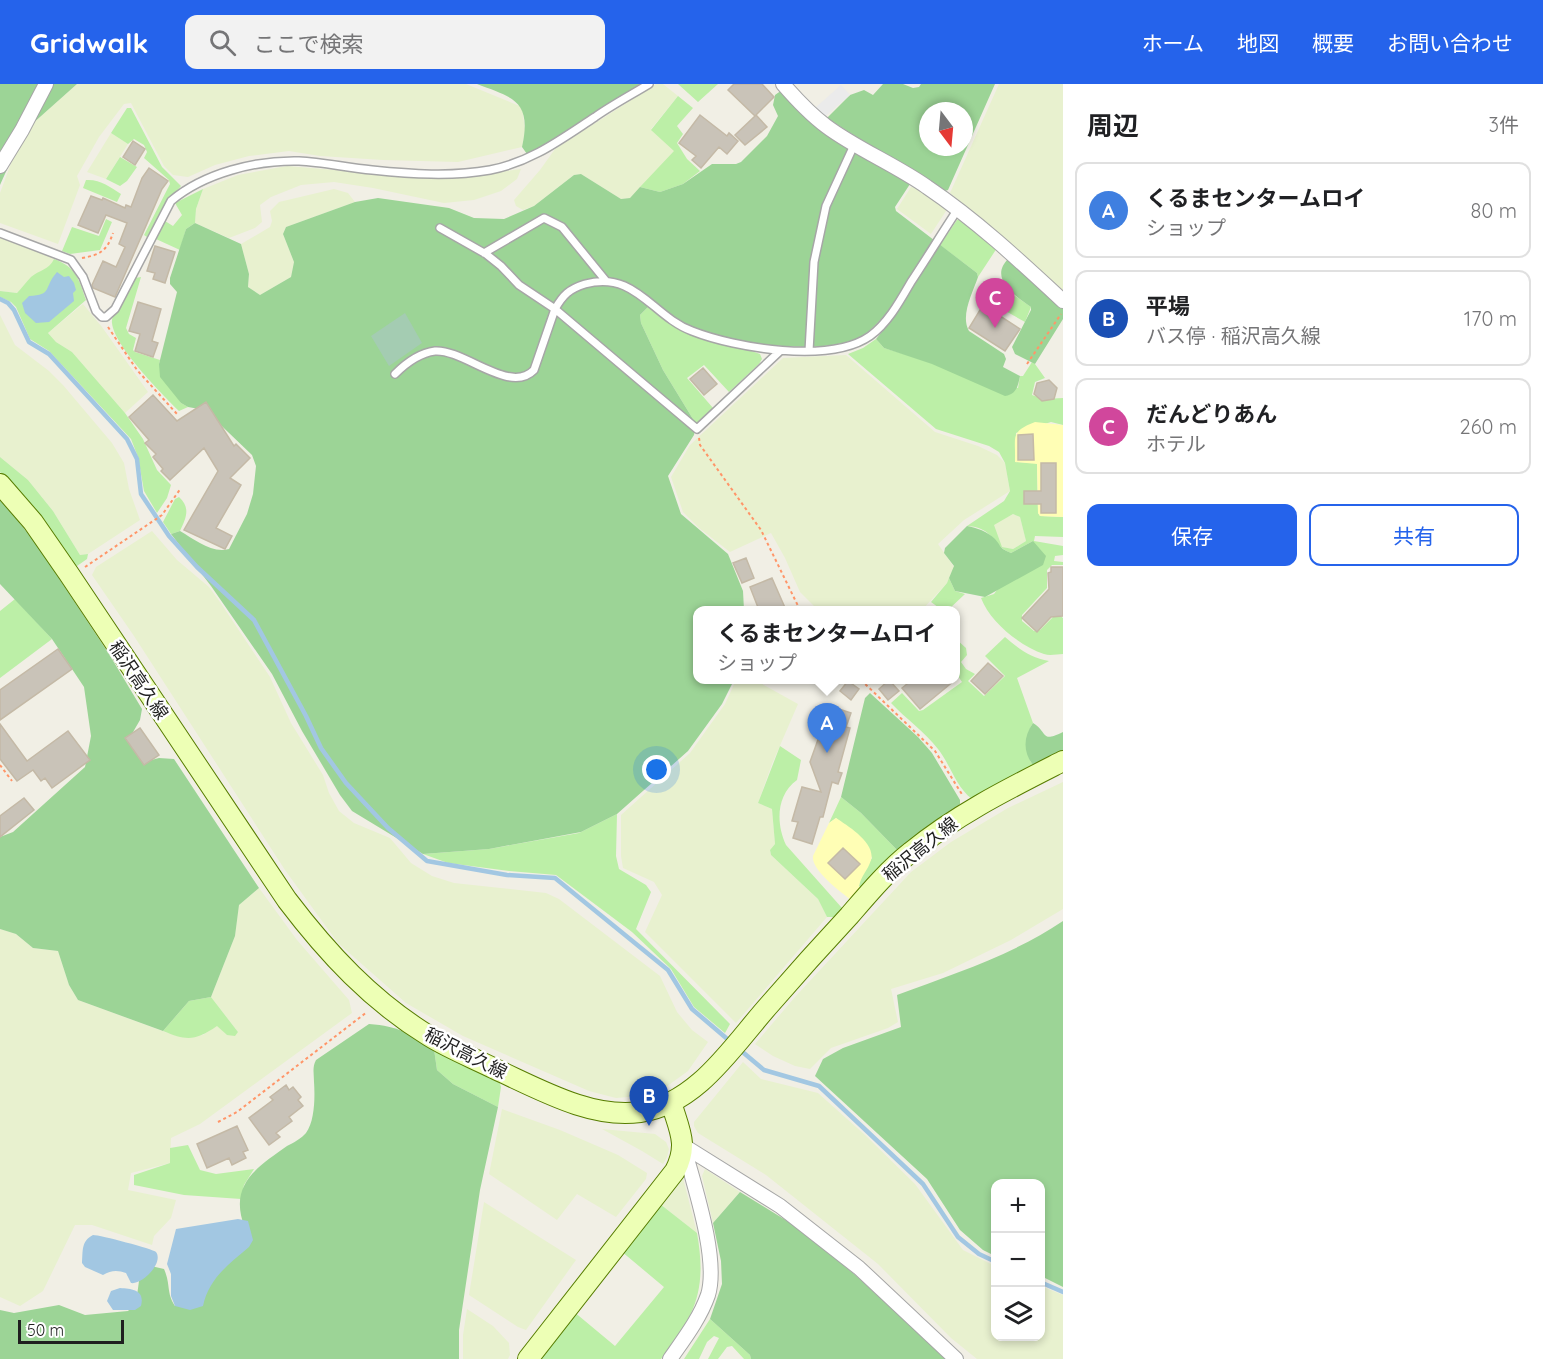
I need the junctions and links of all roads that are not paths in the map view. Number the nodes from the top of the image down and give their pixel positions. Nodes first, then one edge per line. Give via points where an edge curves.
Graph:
1 (46, 84) edge
2 (649, 84) edge
3 (783, 84) edge
4 (855, 143) junction
5 (0, 166) edge
6 (958, 209) junction
7 (440, 228) dead end
8 (0, 232) edge
9 (484, 253) junction
10 (606, 282) junction
11 (1063, 301) edge
12 (555, 309) junction
13 (780, 351) junction
14 (809, 351) junction
15 (395, 374) dead end
16 (0, 484) edge
17 (1063, 761) edge
18 (671, 1102) junction
19 (684, 1146) junction
20 (528, 1359) edge
21 (670, 1359) edge
22 (956, 1359) edge

1 - 5 street
2 - 8 lane via 538,154 508,166 431,174 285,161 232,170 197,184 171,201 115,309 106,317 96,311 71,260
3 - 4 street via 827,127
4 - 6 street
4 - 14 lane via 826,206 814,262
6 - 11 street
6 - 14 lane via 878,330 856,344
7 - 9 lane
9 - 10 lane via 544,218 562,227
9 - 12 lane via 519,285
10 - 12 lane via 573,288 563,295
10 - 13 lane via 631,288 691,331
12 - 13 lane via 697,429
12 - 15 lane via 530,375 504,376 447,352 435,351 421,355
13 - 14 lane
16 - 18 main road, 稲沢高久線 via 33,522 287,900 358,982 431,1037 562,1098 605,1112 623,1113
17 - 18 main road, 稲沢高久線 via 971,809 910,852 721,1062
18 - 19 main road
19 - 20 main road via 675,1171
19 - 21 street via 709,1249 709,1292
19 - 22 street via 780,1206 859,1268

